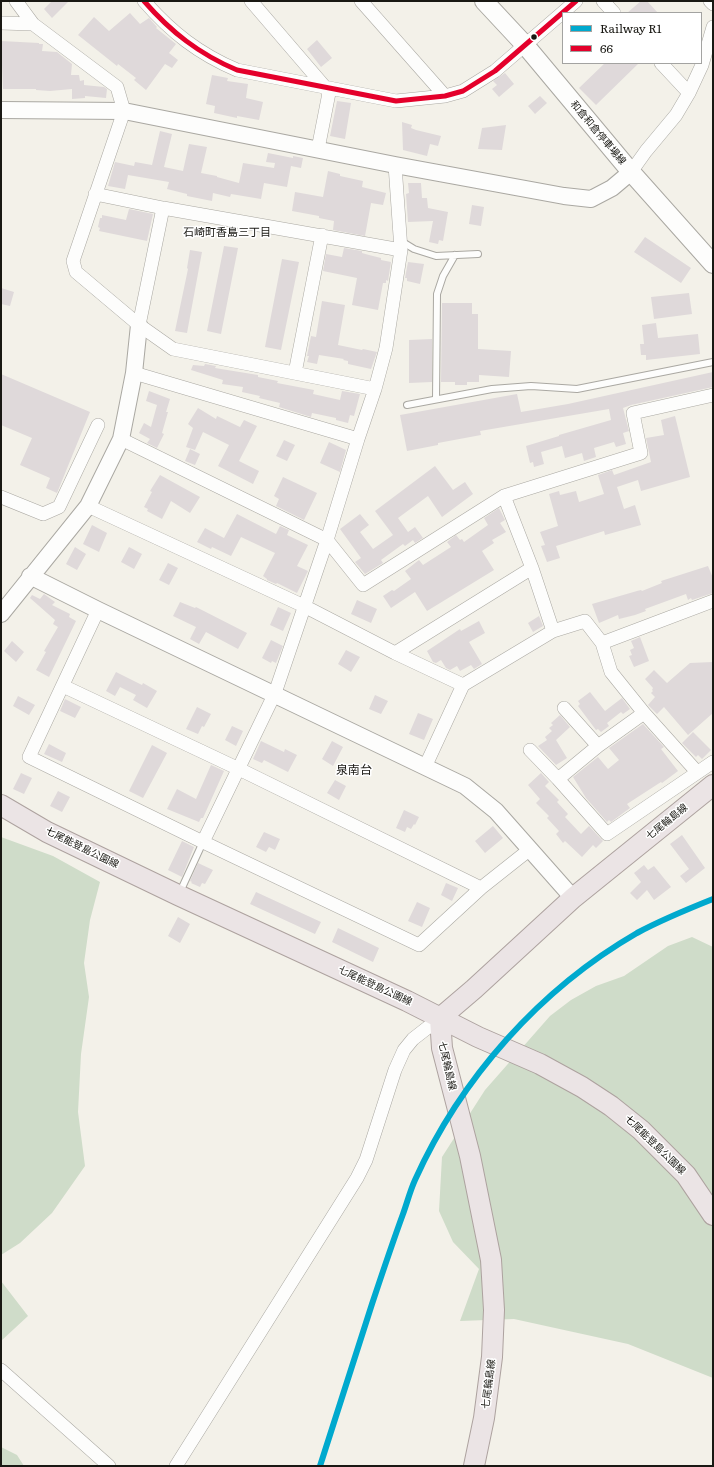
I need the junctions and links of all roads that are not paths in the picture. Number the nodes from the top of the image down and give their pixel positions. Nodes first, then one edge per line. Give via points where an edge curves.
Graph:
1 (16, 1) edge
2 (144, 1) edge
3 (252, 1) edge
4 (361, 1) edge
5 (484, 1) edge
6 (576, 1) edge
7 (603, 1) edge
8 (710, 1) edge
9 (713, 4) edge
10 (563, 12) edge
11 (613, 12) edge
12 (562, 13) edge
13 (1, 23) edge
14 (33, 24) junction
15 (713, 27) edge
16 (524, 45) junction
17 (662, 64) edge
18 (707, 68) edge
19 (324, 86) junction
20 (689, 93) junction
21 (446, 96) junction
22 (1, 110) edge
23 (124, 111) junction
24 (318, 149) junction
25 (395, 164) junction
26 (631, 172) junction
27 (95, 194) junction
28 (162, 208) junction
29 (322, 235) junction
30 (400, 245) junction
31 (478, 254) dead end
32 (454, 255) junction
33 (713, 264) edge
34 (140, 325) junction
35 (713, 362) edge
36 (134, 373) junction
37 (295, 373) junction
38 (376, 389) junction
39 (713, 396) edge
40 (436, 400) junction
41 (407, 405) dead end
42 (98, 425) dead end
43 (121, 439) junction
44 (358, 439) junction
45 (504, 496) junction
46 (1, 497) edge
47 (88, 506) junction
48 (327, 540) junction
49 (532, 568) junction
50 (30, 576) junction
51 (713, 601) edge
52 (304, 606) junction
53 (98, 610) junction
54 (1, 614) edge
55 (552, 631) junction
56 (602, 643) junction
57 (395, 653) junction
58 (63, 686) junction
59 (463, 686) junction
60 (275, 693) junction
61 (564, 708) dead end
62 (644, 712) junction
63 (598, 746) junction
64 (530, 750) dead end
65 (713, 762) edge
66 (425, 767) junction
67 (239, 769) junction
68 (697, 772) junction
69 (558, 779) junction
70 (713, 785) edge
71 (1, 805) edge
72 (203, 842) junction
73 (530, 850) junction
74 (481, 888) junction
75 (178, 895) junction
76 (573, 898) junction
77 (440, 1018) junction
78 (713, 1215) edge
79 (1, 1370) edge
80 (109, 1466) edge
81 (176, 1466) edge
82 (474, 1466) edge

1 - 14 street
2 - 19 street via 187,43 218,62 237,70
3 - 19 street
4 - 21 street
5 - 16 main road, 和倉和倉停車場線
6 - 10 street
7 - 11 street
8 - 9 street
12 - 16 street
13 - 14 street
14 - 23 street via 117,87
15 - 18 street
16 - 21 street via 495,71 462,91
16 - 26 main road, 和倉和倉停車場線
17 - 20 street
18 - 20 street
19 - 21 street via 396,101
19 - 24 street via 329,93
20 - 26 street via 676,115
22 - 23 street
23 - 24 street
23 - 27 street
24 - 25 street
25 - 26 street via 591,199 612,188
25 - 30 street
26 - 33 main road, 和倉和倉停車場線
27 - 28 street
27 - 34 street via 72,260 76,272
28 - 29 street
28 - 34 street
29 - 30 street
29 - 37 street
30 - 32 lane via 436,256
30 - 38 street via 386,348
31 - 32 lane
32 - 40 lane via 437,294
34 - 36 street
34 - 37 street via 172,349
35 - 40 lane via 577,389 531,386 492,389
36 - 43 street
36 - 44 street
37 - 38 street
38 - 44 street
39 - 45 street via 633,413 641,453
40 - 41 lane
42 - 46 street via 59,507 43,514
43 - 47 street
43 - 48 street
44 - 48 street
45 - 48 street via 363,585
45 - 49 street
47 - 50 street
47 - 52 street
48 - 52 street
49 - 55 street
49 - 57 street
50 - 53 street
50 - 54 street
51 - 56 street
52 - 57 street
52 - 60 street
53 - 58 street
53 - 60 street
55 - 56 street via 586,621
55 - 59 street
56 - 62 street via 611,672
57 - 59 street
58 - 67 street
58 - 72 street via 29,757
59 - 66 street
60 - 66 street
60 - 67 street
61 - 63 street
62 - 63 street
62 - 68 street
63 - 69 street
64 - 69 street
65 - 68 street
66 - 73 street via 466,786 496,811
67 - 72 street
67 - 74 street
68 - 69 street via 607,834
70 - 76 main road, 七尾輪島線
71 - 75 main road, 七尾能登島公園線 via 48,832
72 - 74 street via 419,945
72 - 75 lane
73 - 74 street
73 - 76 street
75 - 77 main road, 七尾能登島公園線
76 - 77 main road, 七尾輪島線
77 - 78 main road, 七尾能登島公園線 via 540,1064 611,1106 641,1130 686,1175
77 - 81 street via 413,1039 404,1050 366,1160 357,1178
77 - 82 main road, 七尾輪島線 via 442,1048 470,1156 491,1260 494,1310 492,1357 484,1418
79 - 80 street

